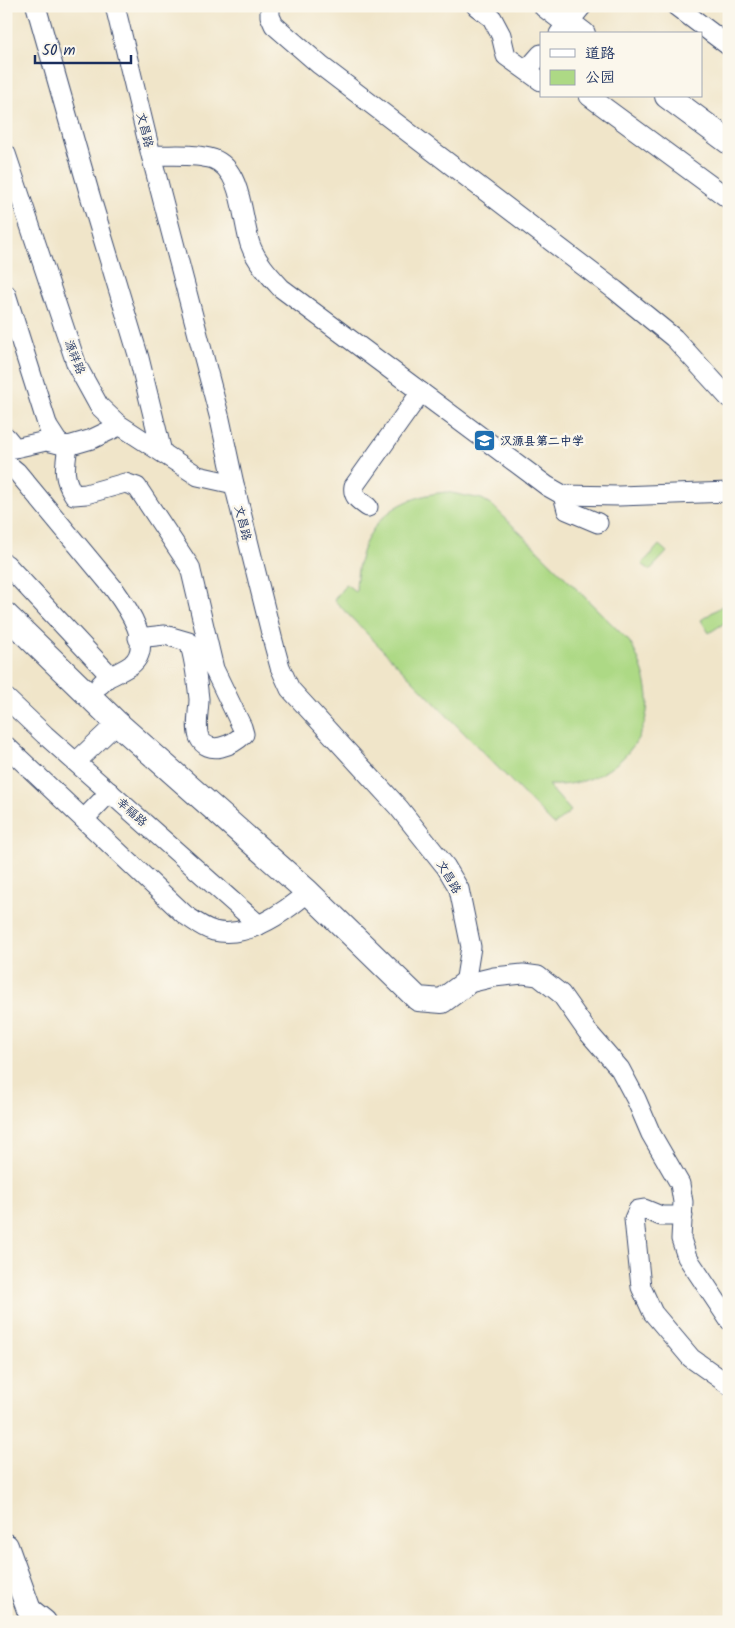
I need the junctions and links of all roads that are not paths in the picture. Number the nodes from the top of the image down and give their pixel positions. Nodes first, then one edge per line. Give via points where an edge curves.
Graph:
1 (36, 6) edge
2 (115, 6) edge
3 (259, 6) edge
4 (270, 6) edge
5 (476, 6) edge
6 (546, 6) edge
7 (676, 6) edge
8 (573, 24) edge
9 (274, 25) junction
10 (729, 46) edge
11 (540, 57) edge
12 (534, 75) edge
13 (592, 98) edge
14 (670, 98) edge
15 (729, 142) edge
16 (6, 154) edge
17 (151, 155) junction
18 (729, 199) edge
19 (6, 294) edge
20 (421, 392) junction
21 (729, 398) edge
22 (118, 424) junction
23 (6, 437) edge
24 (64, 445) junction
25 (162, 452) junction
26 (6, 463) edge
27 (234, 484) junction
28 (729, 492) edge
29 (563, 495) junction
30 (368, 507) dead end
31 (598, 523) dead end
32 (6, 564) edge
33 (6, 615) edge
34 (138, 638) junction
35 (107, 678) junction
36 (88, 696) junction
37 (6, 698) edge
38 (117, 723) junction
39 (6, 746) edge
40 (76, 762) junction
41 (110, 792) junction
42 (84, 819) junction
43 (308, 892) junction
44 (259, 924) junction
45 (465, 984) junction
46 (682, 1216) junction
47 (729, 1320) edge
48 (729, 1385) edge
49 (6, 1546) edge
50 (44, 1622) edge

1 - 25 street via 139,358
2 - 17 street, 文昌路
3 - 9 street
4 - 9 street
5 - 12 street via 492,18 501,35 506,56
6 - 8 main road
7 - 10 street
9 - 21 street via 320,65 674,338
11 - 12 street
13 - 18 street
14 - 15 main road
16 - 22 street, 源祥路 via 77,366 98,406
17 - 20 street via 198,156 227,168 237,189 250,246 261,265 281,288
17 - 27 street, 文昌路
19 - 24 street via 48,427
20 - 29 street
20 - 30 street via 354,486 355,498
22 - 24 street via 92,438
22 - 25 street, 源祥路
23 - 24 street via 15,448 46,441
24 - 34 street via 64,469 74,495 125,483 137,487 190,567 214,669 242,727 244,734 240,739 220,748 209,748 198,735 199,700 194,656 189,642 164,634
25 - 27 street, 源祥路 via 198,476
26 - 34 street via 114,589 138,627
27 - 45 street, 文昌路 via 280,667 290,689 399,808 446,867 459,889 471,947
28 - 29 street
29 - 31 street via 567,510
32 - 35 street via 105,670
33 - 36 main road
34 - 35 street via 138,658
35 - 36 street
36 - 38 main road
37 - 40 street, 幸福路
38 - 40 street
38 - 43 main road
39 - 42 street
40 - 41 street, 幸福路
41 - 42 street
41 - 44 street, 幸福路
42 - 44 street via 184,914 201,926 222,933
43 - 44 street via 291,907
43 - 45 main road via 418,999 442,1001
45 - 46 street via 523,974 538,976 561,994 587,1032 624,1076 651,1134 680,1184
46 - 47 street via 681,1239 687,1257
46 - 48 street via 661,1216 638,1210 634,1219 641,1287 653,1313 690,1358
49 - 50 main road via 29,1610

